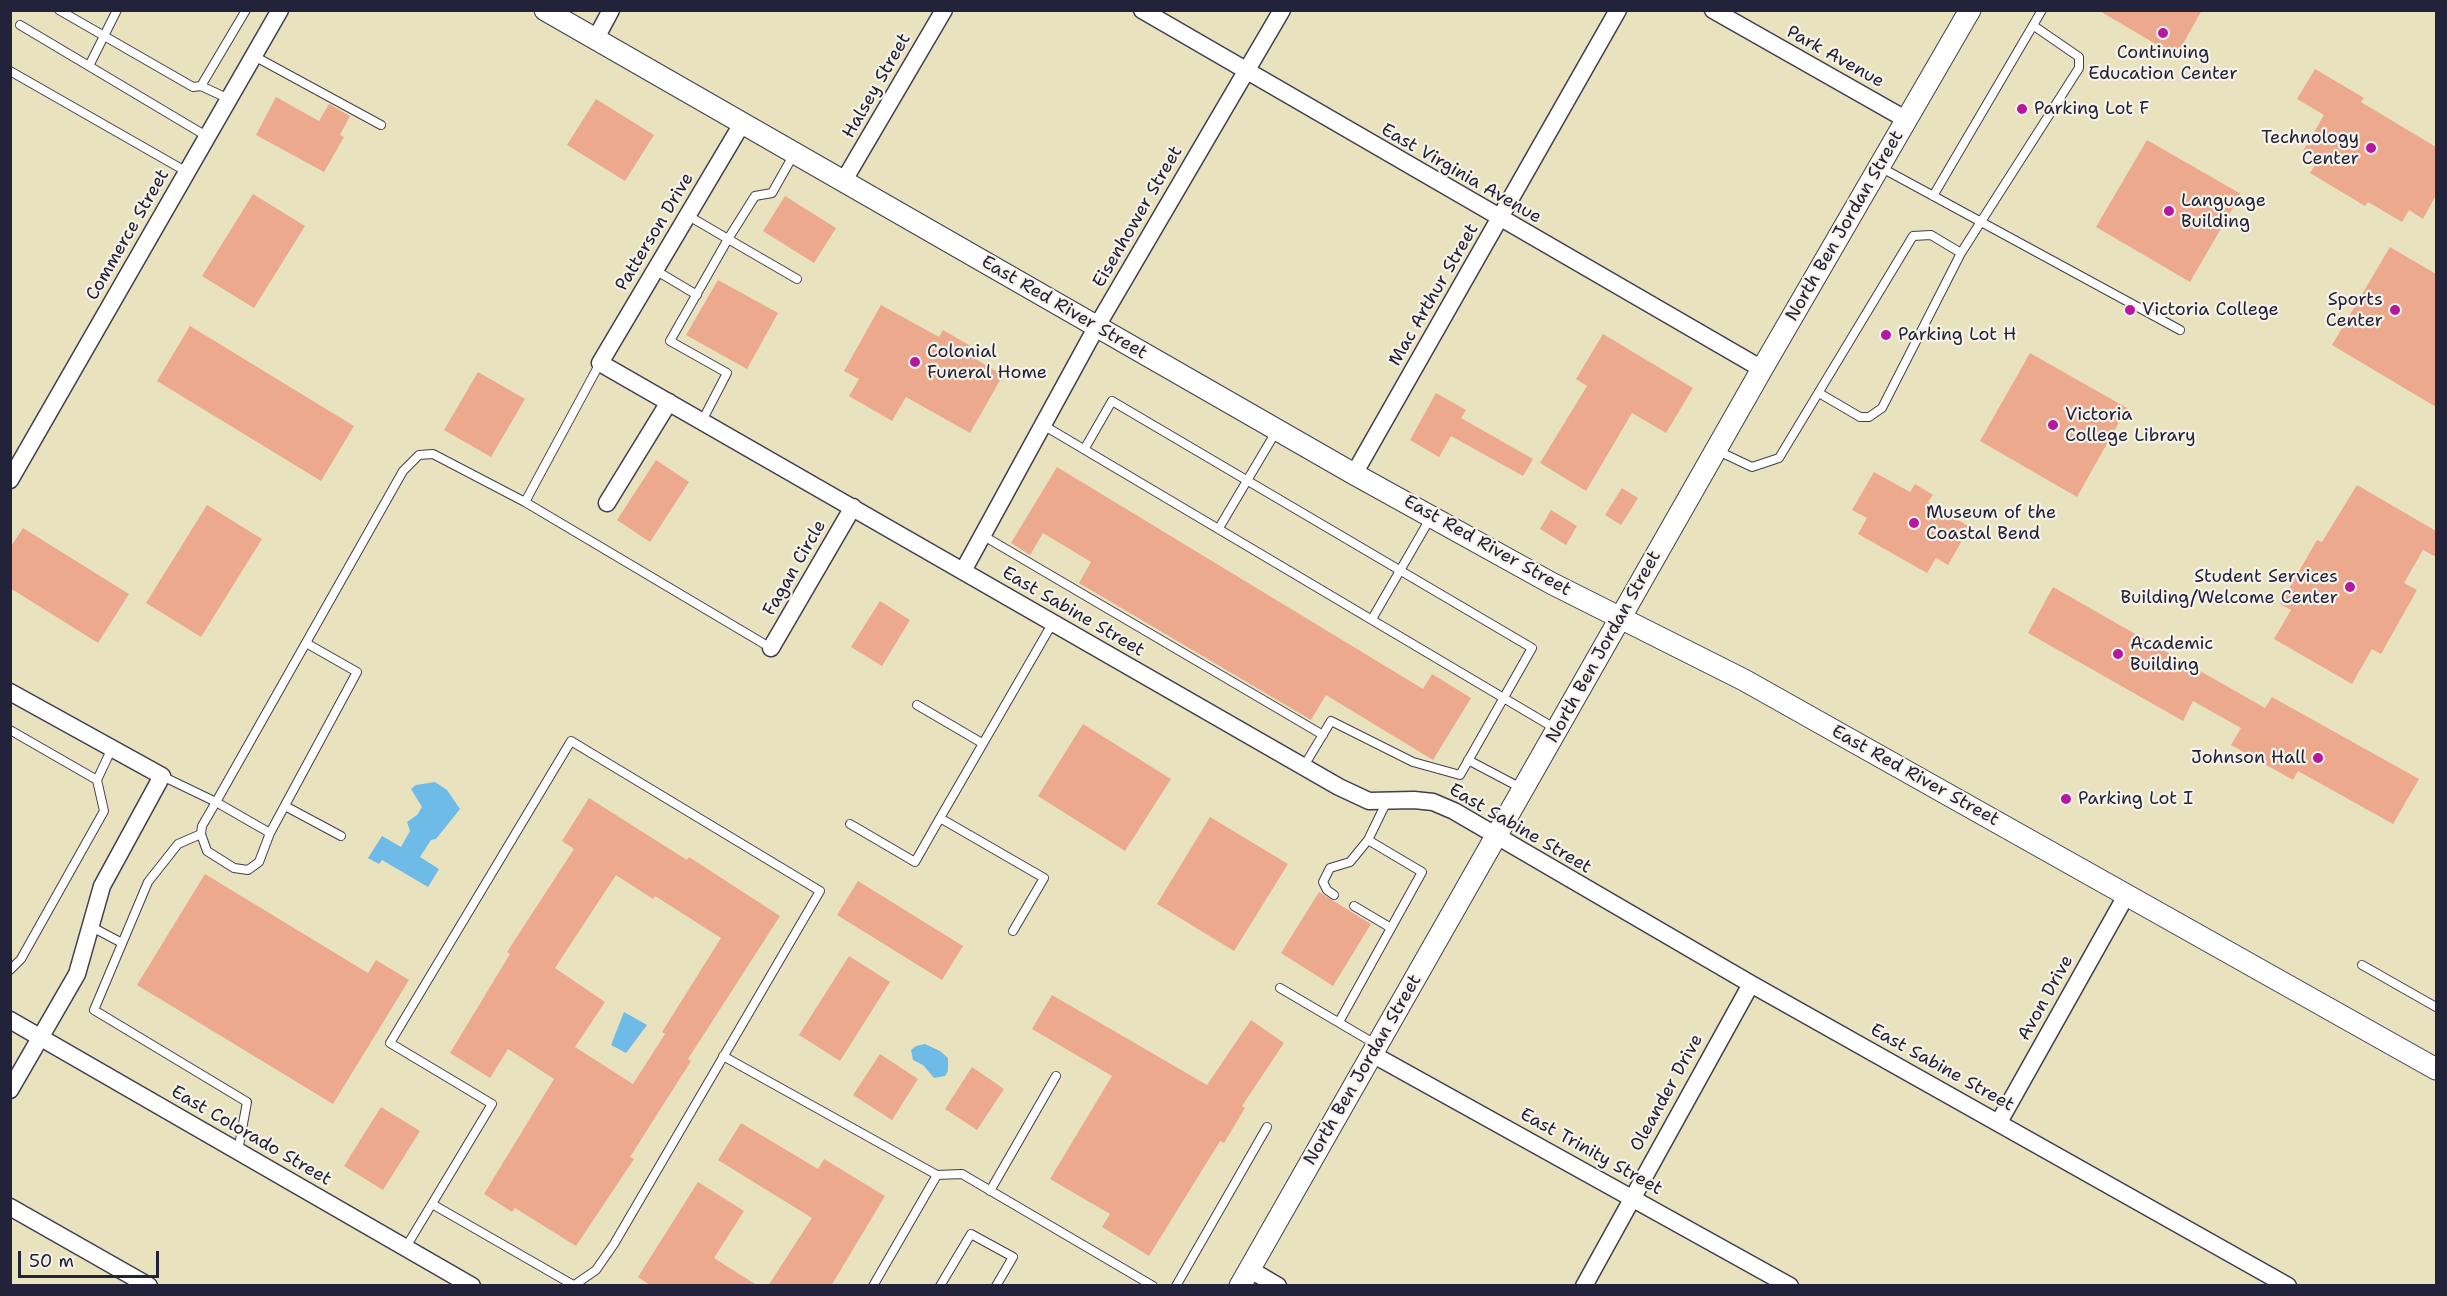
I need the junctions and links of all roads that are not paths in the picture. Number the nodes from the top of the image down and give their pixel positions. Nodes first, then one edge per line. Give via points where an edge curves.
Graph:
1 (59, 10) edge
2 (117, 10) edge
3 (246, 10) edge
4 (280, 10) edge
5 (545, 10) edge
6 (611, 10) edge
7 (944, 10) edge
8 (1142, 10) edge
9 (1282, 10) edge
10 (1618, 10) edge
11 (1713, 10) edge
12 (1970, 10) edge
13 (2042, 10) edge
14 (20, 25) dead end
15 (2034, 26) junction
16 (103, 35) junction
17 (595, 40) junction
18 (254, 56) junction
19 (89, 66) junction
20 (1247, 70) junction
21 (10, 71) edge
22 (201, 86) junction
23 (229, 99) junction
24 (1907, 120) junction
25 (743, 122) junction
26 (381, 125) dead end
27 (208, 137) junction
28 (795, 153) junction
29 (1879, 167) junction
30 (187, 172) junction
31 (843, 182) junction
32 (1933, 196) junction
33 (687, 215) junction
34 (1500, 220) junction
35 (1982, 223) junction
36 (728, 239) junction
37 (1961, 253) junction
38 (655, 270) junction
39 (797, 279) dead end
40 (697, 295) junction
41 (1097, 326) junction
42 (2180, 330) dead end
43 (600, 363) junction
44 (1762, 369) junction
45 (1819, 393) junction
46 (669, 402) junction
47 (702, 421) junction
48 (1043, 424) junction
49 (1277, 429) junction
50 (1085, 448) junction
51 (1716, 450) junction
52 (1354, 474) junction
53 (10, 480) edge
54 (1247, 481) junction
55 (525, 502) junction
56 (607, 503) dead end
57 (853, 507) junction
58 (1431, 516) junction
59 (1219, 528) junction
60 (982, 535) junction
61 (963, 570) junction
62 (1401, 571) junction
63 (1622, 617) junction
64 (1372, 619) junction
65 (1052, 624) junction
66 (306, 643) junction
67 (771, 648) joint
68 (10, 692) edge
69 (1503, 697) junction
70 (917, 705) dead end
71 (10, 730) edge
72 (1557, 730) junction
73 (1323, 735) junction
74 (982, 743) junction
75 (112, 748) junction
76 (1468, 760) junction
77 (1304, 766) junction
78 (162, 776) junction
79 (97, 780) junction
80 (1523, 789) junction
81 (1387, 801) junction
82 (216, 802) junction
83 (285, 806) junction
84 (940, 818) junction
85 (850, 824) dead end
86 (270, 833) junction
87 (201, 834) junction
88 (341, 836) dead end
89 (1495, 837) junction
90 (1368, 840) junction
91 (2127, 894) junction
92 (1334, 895) dead end
93 (1354, 906) dead end
94 (90, 926) junction
95 (1391, 928) junction
96 (1013, 932) dead end
97 (122, 943) junction
98 (2362, 965) dead end
99 (10, 970) edge
100 (1751, 984) junction
101 (1280, 988) dead end
102 (2436, 1007) edge
103 (10, 1020) edge
104 (1339, 1022) junction
105 (40, 1037) junction
106 (1375, 1050) junction
107 (723, 1056) junction
108 (2436, 1069) edge
109 (1056, 1076) dead end
110 (10, 1090) edge
111 (1999, 1122) junction
112 (1267, 1127) dead end
113 (238, 1151) junction
114 (937, 1175) junction
115 (990, 1191) junction
116 (1631, 1196) junction
117 (432, 1204) junction
118 (10, 1207) edge
119 (406, 1247) junction
120 (1245, 1277) edge
121 (574, 1285) edge
122 (149, 1286) edge
123 (472, 1286) edge
124 (873, 1286) edge
125 (940, 1286) edge
126 (996, 1286) edge
127 (1153, 1286) edge
128 (1176, 1286) edge
129 (1278, 1286) edge
130 (1584, 1286) edge
131 (1790, 1286) edge
132 (2288, 1286) edge

1 - 16 lane
2 - 16 lane
3 - 22 lane
4 - 18 street, Commerce Street
5 - 17 street, East Red River Street
6 - 17 street
7 - 31 street, Halsey Street
8 - 20 street, East Virginia Avenue
9 - 20 street, Eisenhower Street
10 - 34 street, Mac Arthur Street
11 - 24 street, Park Avenue
12 - 24 street, North Ben Jordan Street
13 - 15 lane
14 - 19 lane
15 - 32 lane
15 - 35 lane via 2079,57 2079,68
16 - 19 lane
16 - 22 lane via 193,87
17 - 25 street, East Red River Street
18 - 23 street, Commerce Street
18 - 26 lane
19 - 27 lane
20 - 34 street, East Virginia Avenue
20 - 41 street, Eisenhower Street
21 - 30 lane
22 - 23 lane
23 - 27 street, Commerce Street
24 - 29 street, North Ben Jordan Street
25 - 28 street, East Red River Street
25 - 33 street, Patterson Drive
27 - 30 street, Commerce Street
28 - 31 street, East Red River Street
28 - 36 lane via 772,193 755,196
29 - 32 lane
29 - 44 street, North Ben Jordan Street
30 - 53 street, Commerce Street
31 - 41 street, East Red River Street
32 - 35 lane
33 - 36 lane
33 - 38 street, Patterson Drive
34 - 44 street, East Virginia Avenue
34 - 52 street, Mac Arthur Street
35 - 37 lane
35 - 42 lane
36 - 39 lane
36 - 40 lane
37 - 45 lane via 1931,235 1913,236
37 - 45 lane via 1882,408 1869,417 1860,417
38 - 40 lane
38 - 43 street, Patterson Drive
40 - 47 lane via 670,341 727,373
41 - 48 street, Eisenhower Street
41 - 49 street, East Red River Street
43 - 46 street, East Sabine Street
43 - 55 lane
44 - 51 street, North Ben Jordan Street
45 - 51 lane via 1779,458 1752,467
46 - 47 street, East Sabine Street
46 - 56 street
47 - 57 street, East Sabine Street
48 - 50 lane
48 - 60 street, Eisenhower Street
49 - 52 street, East Red River Street
49 - 54 lane
50 - 54 lane via 1112,401
50 - 59 lane
51 - 63 street, North Ben Jordan Street
52 - 58 street, East Red River Street
54 - 59 lane
54 - 62 lane
55 - 66 lane via 433,454 419,455 403,471
55 - 67 lane
57 - 61 street, East Sabine Street
57 - 67 street, Fagan Circle
58 - 62 lane
58 - 63 street, East Red River Street via 1551,583
59 - 64 lane
60 - 61 street, Eisenhower Street
60 - 73 lane
61 - 65 street, East Sabine Street
62 - 64 lane
62 - 69 lane via 1532,648
63 - 72 street, North Ben Jordan Street
63 - 91 street, East Red River Street via 1744,680
64 - 69 lane
65 - 74 lane
65 - 77 street, East Sabine Street
66 - 82 lane
66 - 83 lane via 357,672
68 - 75 street
69 - 72 lane
69 - 76 lane
70 - 74 lane
71 - 79 lane
72 - 80 street, North Ben Jordan Street
73 - 76 lane via 1331,721 1413,762 1460,775
73 - 77 lane
74 - 84 lane
75 - 78 street
75 - 79 lane
76 - 80 lane
77 - 81 street, East Sabine Street via 1369,801
78 - 82 lane
78 - 94 street via 102,886
79 - 99 lane via 104,811 21,959
80 - 89 street, North Ben Jordan Street
81 - 89 street, East Sabine Street via 1433,802
81 - 90 lane
82 - 86 lane
82 - 87 lane
83 - 86 lane
83 - 88 lane
84 - 85 lane via 915,862
84 - 96 lane via 1044,879
86 - 87 lane via 259,862 248,870 234,868 207,851
87 - 97 lane via 178,844 148,882
89 - 100 street, East Sabine Street
89 - 106 street, North Ben Jordan Street
90 - 92 lane via 1350,862 1330,868 1323,882
90 - 95 lane via 1422,872
91 - 108 street, East Red River Street
91 - 111 street, Avon Drive
93 - 95 lane
94 - 97 lane
94 - 105 street via 77,974
95 - 104 lane
97 - 113 lane via 94,1010 247,1102
98 - 102 lane
100 - 111 street, East Sabine Street
100 - 116 street, Oleander Drive
101 - 104 lane
103 - 105 street, East Colorado Street
104 - 106 lane
105 - 110 street
105 - 113 street, East Colorado Street
106 - 116 street, East Trinity Street
106 - 120 street, North Ben Jordan Street
107 - 114 lane
107 - 117 lane via 820,891 571,741 390,1043 492,1104
107 - 121 lane via 614,1244 596,1270
109 - 115 lane
111 - 132 street, East Sabine Street
112 - 128 lane
113 - 119 street, East Colorado Street
114 - 115 lane via 962,1174
114 - 124 lane
115 - 127 lane
116 - 130 street, Oleander Drive
116 - 131 street, East Trinity Street
117 - 119 lane
117 - 121 lane
118 - 122 street
119 - 123 street, East Colorado Street
120 - 129 street
125 - 126 lane via 971,1234 1013,1257

